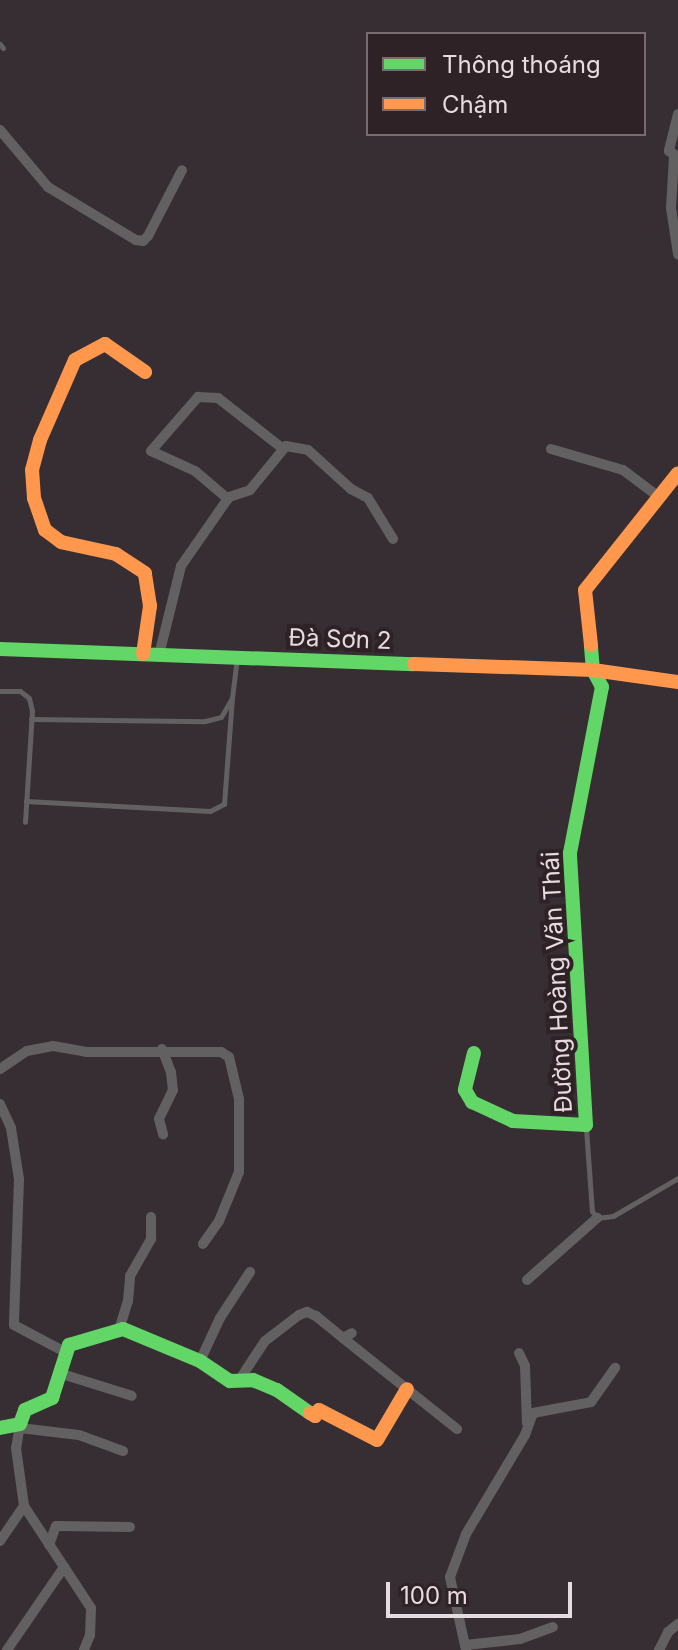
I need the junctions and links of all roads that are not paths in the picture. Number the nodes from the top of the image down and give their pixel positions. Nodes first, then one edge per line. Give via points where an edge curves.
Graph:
1 (678, 114) edge
2 (0, 130) edge
3 (676, 156) edge
4 (182, 170) dead end
5 (678, 254) edge
6 (145, 372) dead end
7 (282, 448) junction
8 (551, 449) dead end
9 (678, 473) edge
10 (659, 497) junction
11 (228, 499) junction
12 (393, 539) dead end
13 (0, 649) edge
14 (143, 654) junction
15 (159, 655) junction
16 (237, 658) junction
17 (593, 670) junction
18 (678, 682) edge
19 (0, 691) edge
20 (232, 698) junction
21 (31, 719) junction
22 (26, 801) junction
23 (25, 822) dead end
24 (162, 1049) junction
25 (474, 1053) dead end
26 (0, 1069) edge
27 (0, 1104) edge
28 (586, 1125) junction
29 (163, 1134) dead end
30 (678, 1178) edge
31 (151, 1217) dead end
32 (597, 1218) junction
33 (203, 1244) dead end
34 (250, 1272) dead end
35 (527, 1280) dead end
36 (119, 1330) junction
37 (65, 1352) junction
38 (519, 1353) dead end
39 (200, 1361) junction
40 (615, 1368) dead end
41 (62, 1374) junction
42 (240, 1379) junction
43 (407, 1389) junction
44 (132, 1396) dead end
45 (527, 1423) junction
46 (20, 1426) junction
47 (0, 1428) edge
48 (457, 1429) dead end
49 (123, 1451) dead end
50 (24, 1506) junction
51 (130, 1527) dead end
52 (0, 1541) edge
53 (49, 1545) junction
54 (64, 1567) junction
55 (678, 1624) edge
56 (553, 1627) dead end
57 (466, 1648) edge
58 (7, 1650) edge
59 (84, 1650) edge
60 (659, 1650) edge

1 - 3 street via 669,151
2 - 4 street via 48,187 136,240 148,236
3 - 5 street via 671,208
6 - 14 street via 105,344 75,360 32,470 45,530 61,542 116,554 145,573 150,606
7 - 11 street via 250,490
7 - 11 street via 218,398 198,397 151,451 195,471
7 - 12 street via 308,450 368,498
8 - 10 street via 623,470
9 - 10 street, Đường Hoàng Văn Thái
10 - 17 street, Đường Hoàng Văn Thái via 585,590
11 - 15 street via 181,566
13 - 14 street, Đà Sơn 2
14 - 15 street, Đà Sơn 2
15 - 16 street, Đà Sơn 2
16 - 17 street, Đà Sơn 2
16 - 20 lane
17 - 18 street, Đà Sơn 2
17 - 28 street, Đường Hoàng Văn Thái via 602,687 570,853
19 - 21 lane via 20,691 29,698
20 - 21 lane via 221,717 205,721
20 - 22 lane via 224,804 210,811
21 - 22 lane
22 - 23 lane
24 - 26 street via 86,1052 53,1046 27,1051
24 - 29 street via 173,1090 159,1119
24 - 33 street via 221,1052 234,1068 239,1172 219,1221
25 - 28 street, Đường Hoàng Văn Thái via 465,1090 472,1102 513,1121
27 - 37 street via 11,1128 19,1179 14,1325
28 - 32 lane via 592,1211
30 - 32 lane via 613,1216
31 - 36 street via 151,1239 130,1276
32 - 35 street
34 - 39 street
36 - 37 street via 69,1345
36 - 39 street
37 - 41 street
38 - 45 street via 525,1366
39 - 42 street via 230,1381
40 - 45 street via 591,1402 536,1410
41 - 44 street
41 - 46 street via 52,1398 25,1410
42 - 43 street via 277,1390 315,1416 319,1410 376,1441
42 - 43 street via 265,1341 307,1312 348,1336
43 - 48 street
45 - 57 street via 452,1565 452,1591
46 - 47 street
46 - 49 street via 79,1435
46 - 50 street via 18,1478
50 - 52 street
50 - 53 street
51 - 53 street via 56,1526
53 - 54 street
54 - 58 street
54 - 59 street via 91,1608
55 - 60 street
56 - 57 street

